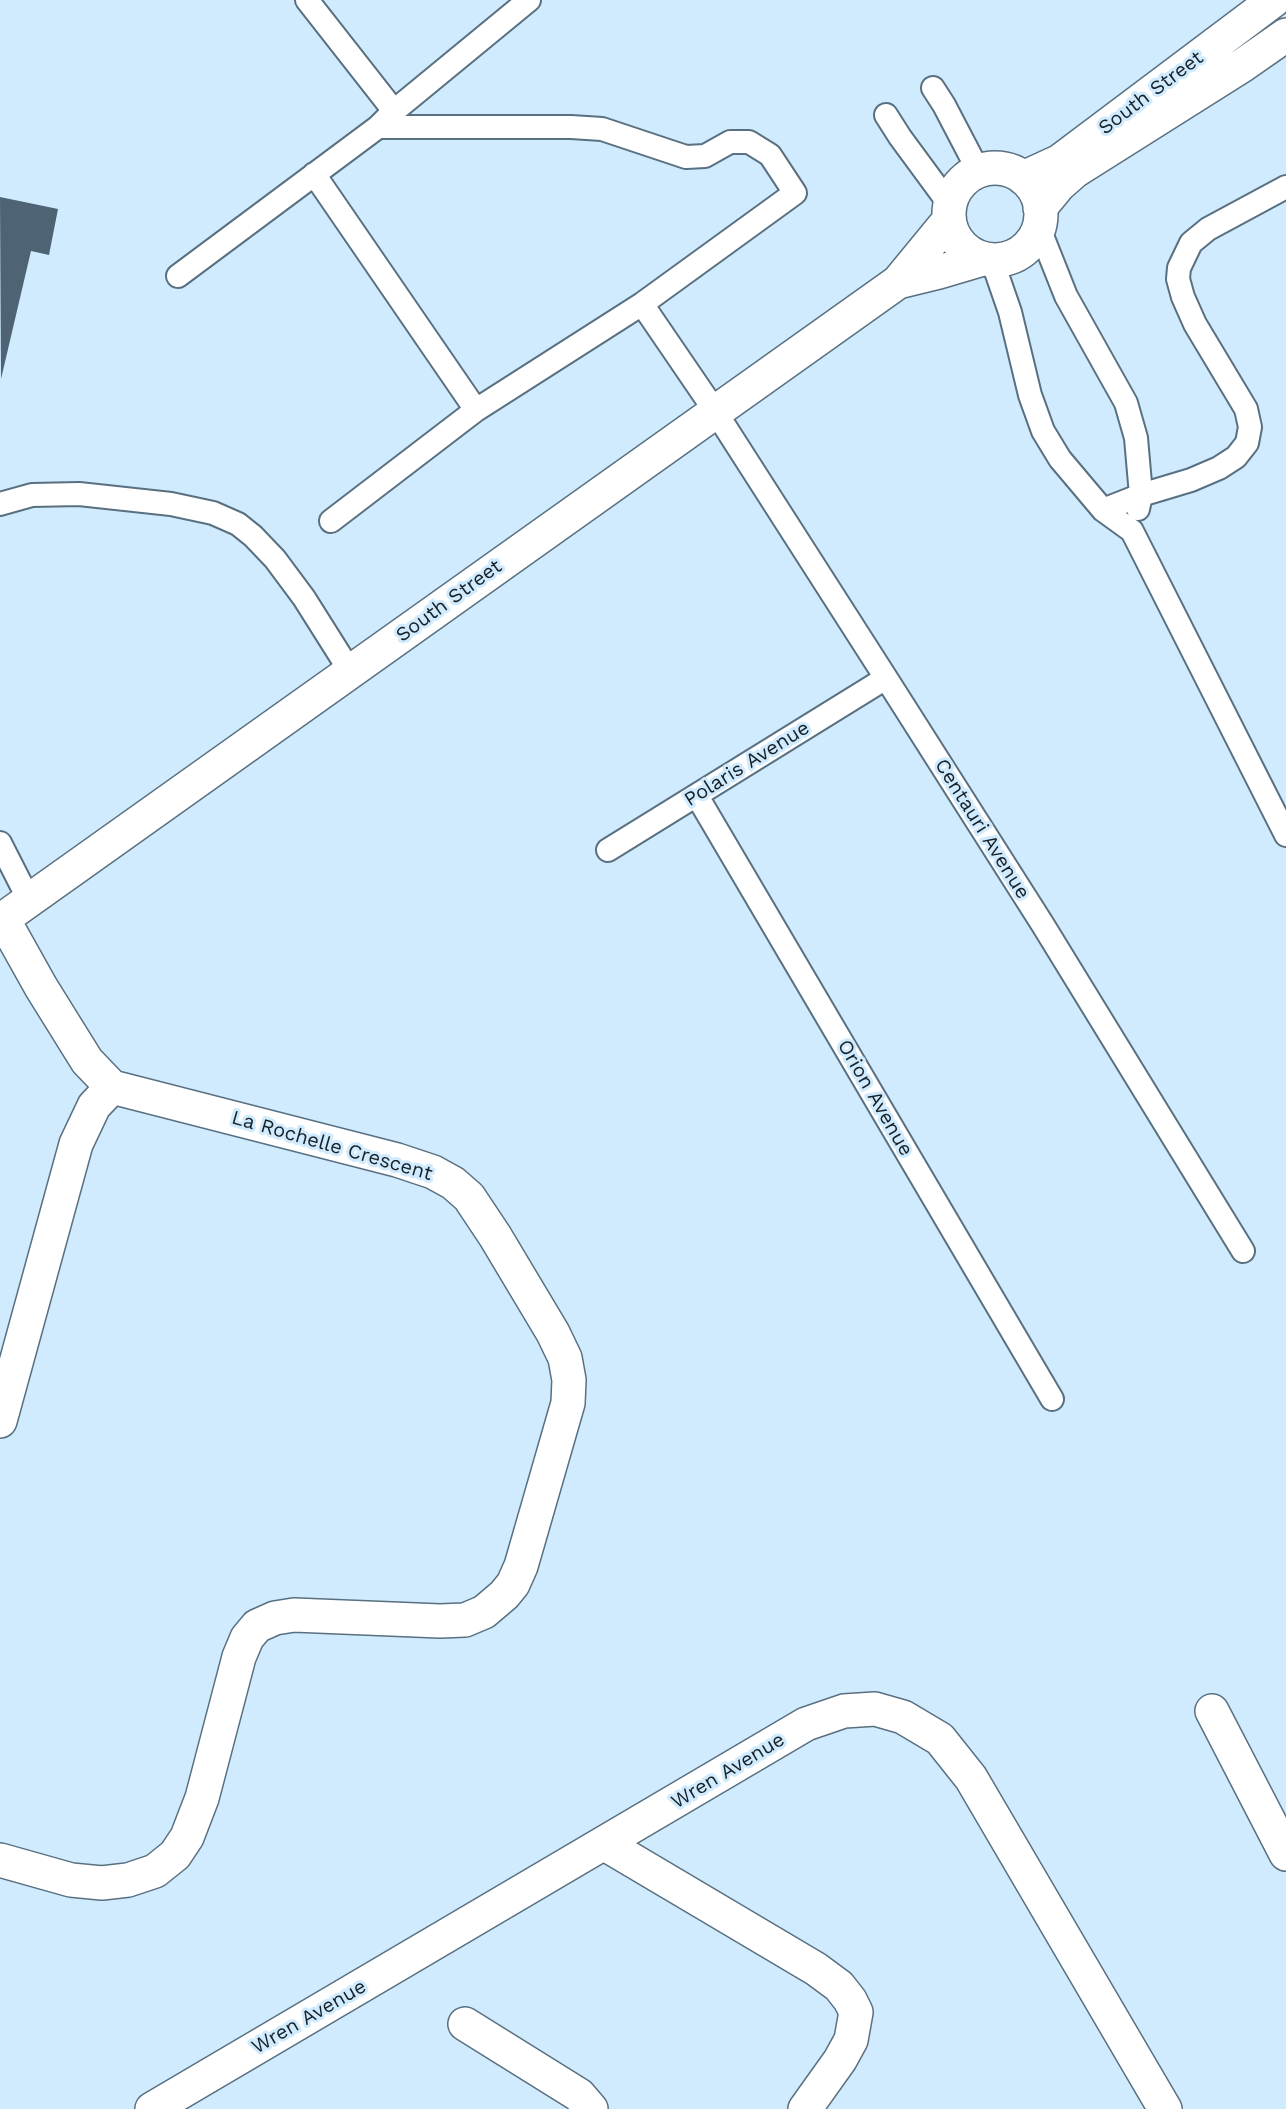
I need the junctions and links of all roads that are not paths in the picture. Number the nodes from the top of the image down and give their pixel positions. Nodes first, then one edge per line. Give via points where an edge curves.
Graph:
1 (307, 0) edge
2 (529, 0) edge
3 (1274, 0) edge
4 (1286, 35) edge
5 (933, 88) dead end
6 (394, 111) junction
7 (886, 115) dead end
8 (378, 128) junction
9 (979, 172) junction
10 (314, 174) junction
11 (1023, 178) junction
12 (1286, 187) edge
13 (949, 212) junction
14 (1040, 218) junction
15 (988, 260) junction
16 (178, 276) dead end
17 (898, 282) junction
18 (642, 304) junction
19 (476, 410) junction
20 (715, 411) junction
21 (1141, 495) junction
22 (0, 504) edge
23 (1103, 510) junction
24 (331, 521) dead end
25 (1132, 531) junction
26 (350, 671) junction
27 (886, 678) junction
28 (697, 796) junction
29 (1286, 835) edge
30 (0, 843) edge
31 (608, 850) dead end
32 (29, 900) junction
33 (1, 920) edge
34 (112, 1087) junction
35 (1243, 1251) dead end
36 (1052, 1400) dead end
37 (0, 1421) edge
38 (1212, 1712) dead end
39 (605, 1844) junction
40 (1286, 1854) edge
41 (0, 1860) edge
42 (465, 2024) dead end
43 (155, 2108) edge
44 (591, 2109) edge
45 (805, 2109) edge
46 (1165, 2109) edge

1 - 6 lane
2 - 6 lane
3 - 11 street, South Street via 1060,161
4 - 14 street, South Street via 1075,171 1059,185
5 - 9 lane
6 - 8 lane
7 - 13 lane
8 - 10 lane
8 - 18 lane via 602,129 686,157 705,156 730,142 749,142 770,155 795,193
9 - 11 street via 994,168
9 - 13 street via 965,179 956,191
10 - 16 lane
10 - 19 lane
11 - 14 street via 1035,191
12 - 21 lane via 1208,229 1191,243 1179,268 1183,297 1195,324 1246,409 1250,428 1246,443 1236,457 1219,468
13 - 15 street via 955,237 966,251
13 - 17 street, South Street
14 - 15 street via 1032,242 1021,252
14 - 21 lane via 1066,296 1126,403 1136,438
15 - 17 street, South Street
15 - 23 lane via 1010,312 1029,395 1043,431 1060,459
17 - 20 street, South Street
18 - 19 lane
18 - 20 lane, Centauri Avenue
19 - 24 lane
20 - 26 street, South Street
20 - 27 lane, Centauri Avenue
21 - 23 lane
21 - 25 lane
22 - 26 lane via 32,495 78,494 171,504 213,513 238,524 275,559
23 - 25 lane
25 - 29 lane
26 - 32 street, South Street
27 - 28 lane, Polaris Avenue
27 - 35 lane, Centauri Avenue
28 - 31 lane, Polaris Avenue
28 - 36 lane, Orion Avenue
30 - 32 lane
32 - 33 street, South Street
33 - 34 street via 87,1061
34 - 37 street via 94,1106 76,1143
34 - 41 street, La Rochelle Crescent via 397,1160 453,1183 469,1197 553,1333 565,1358 568,1403 521,1566 513,1584 484,1612 465,1620 440,1622 294,1615 256,1626 239,1657 202,1798 187,1837 175,1855 155,1871 102,1883 71,1880
38 - 40 street
39 - 43 street, Wren Avenue
39 - 45 street via 816,1969 850,2000 856,2012 851,2040
39 - 46 street, Wren Avenue via 806,1724 844,1711 875,1709 903,1717 940,1739 971,1778
42 - 44 street via 579,2095

